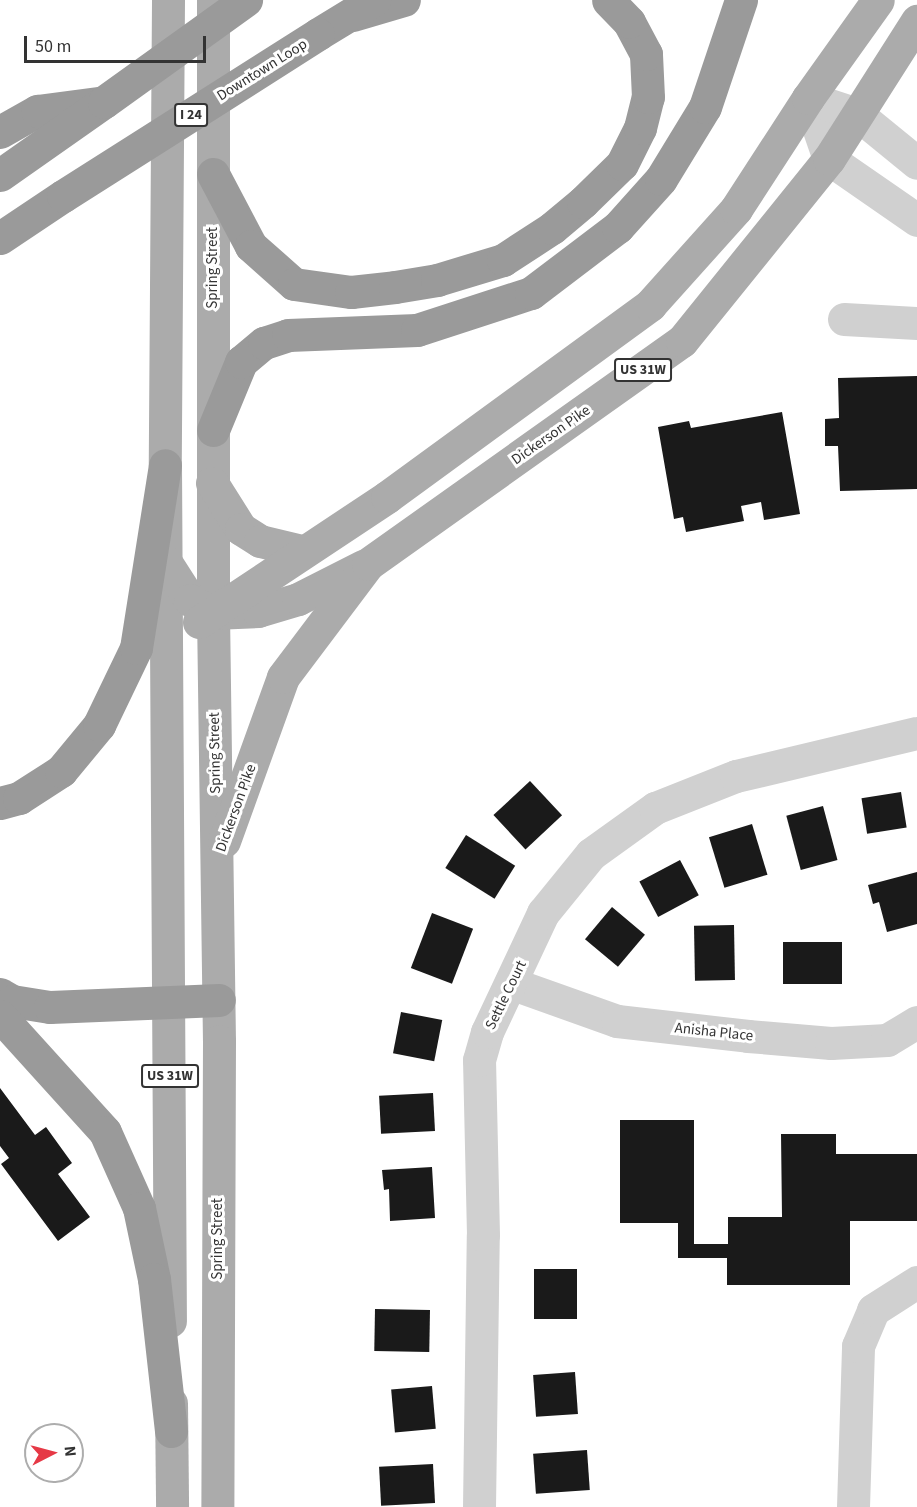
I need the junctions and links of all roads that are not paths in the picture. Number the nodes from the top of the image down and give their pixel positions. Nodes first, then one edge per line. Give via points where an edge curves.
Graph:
1 (168, 0) edge
2 (213, 0) edge
3 (246, 0) edge
4 (374, 0) edge
5 (404, 0) edge
6 (608, 0) edge
7 (741, 0) edge
8 (878, 0) edge
9 (917, 21) edge
10 (331, 26) junction
11 (808, 98) junction
12 (104, 102) junction
13 (857, 114) junction
14 (0, 132) edge
15 (829, 159) junction
16 (917, 163) edge
17 (213, 174) junction
18 (0, 175) edge
19 (917, 220) edge
20 (0, 238) edge
21 (844, 320) dead end
22 (917, 323) edge
23 (213, 430) junction
24 (165, 465) junction
25 (212, 483) junction
26 (302, 551) junction
27 (165, 561) junction
28 (368, 564) junction
29 (213, 613) junction
30 (166, 645) junction
31 (917, 733) edge
32 (0, 804) edge
33 (218, 860) junction
34 (513, 984) junction
35 (0, 994) edge
36 (219, 1000) junction
37 (169, 1002) junction
38 (0, 1016) edge
39 (917, 1022) edge
40 (917, 1282) edge
41 (171, 1431) junction
42 (172, 1507) edge
43 (217, 1507) edge
44 (479, 1507) edge
45 (853, 1507) edge

1 - 24 main road
2 - 17 main road, Spring Street
3 - 12 highway, bridge
4 - 10 highway, Downtown Loop / I 24
5 - 10 highway
6 - 17 highway via 629,22 646,54 648,97 640,128 622,164 583,202 503,260 437,280 395,287 351,292 294,284 251,246
7 - 23 highway via 705,106 661,179 618,227 531,292 417,330 288,335 264,343 242,362
8 - 11 main road, US 31W
9 - 13 main road, Dickerson Pike / US 31W
10 - 20 highway, Downtown Loop / I 24, bridge
11 - 13 street
11 - 15 street
11 - 26 main road, US 31W via 736,209 650,305 387,497
12 - 14 highway via 37,111
12 - 18 highway
13 - 15 main road, Dickerson Pike / US 31W
13 - 16 street
15 - 19 street
15 - 28 main road, Dickerson Pike / US 31W via 682,341
17 - 23 main road, Spring Street
21 - 22 street
23 - 25 main road, Spring Street
24 - 27 main road
24 - 32 highway via 135,648 99,725 61,771 19,798
25 - 26 main road via 241,529 260,541
25 - 29 main road, Spring Street
26 - 29 main road, US 31W
27 - 29 main road via 190,600
27 - 30 main road
28 - 29 main road via 288,602 258,611
28 - 33 main road, Dickerson Pike / US 31W via 283,677
29 - 30 main road, US 31W
29 - 33 main road, Spring Street
30 - 37 main road, US 31W
31 - 34 street, Settle Court via 736,776 655,808 591,854 543,913
33 - 36 main road, Spring Street / US 31W
34 - 39 street, Anisha Place via 617,1021 748,1036 831,1043 887,1040
34 - 44 street, Settle Court via 487,1032 479,1060 483,1235
35 - 37 highway via 12,1001 50,1006
36 - 37 highway
36 - 43 main road, Spring Street / US 31W
37 - 41 main road, US 31W
38 - 41 highway via 105,1132 139,1208 154,1279
40 - 45 street via 873,1310 858,1346
41 - 42 main road, US 31W

